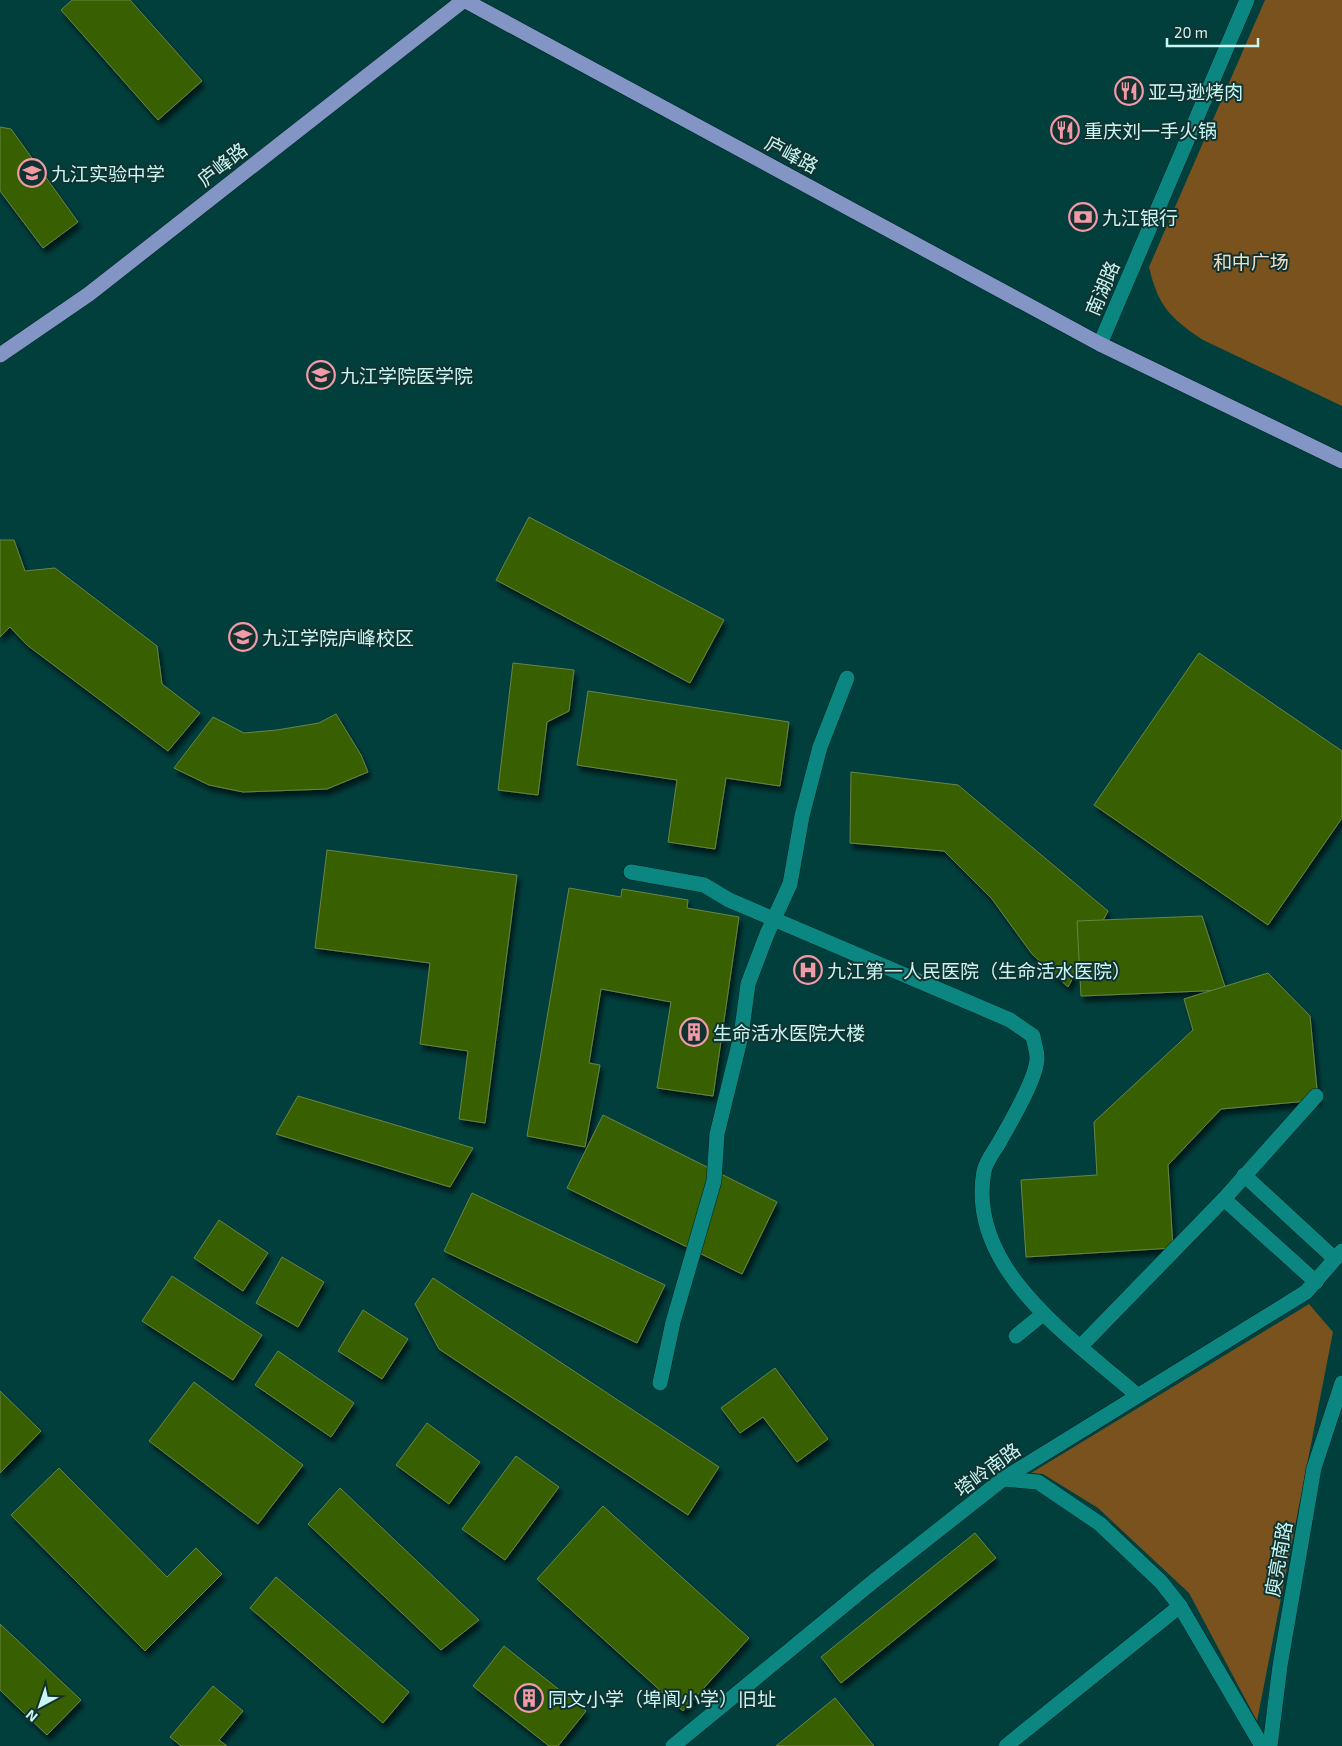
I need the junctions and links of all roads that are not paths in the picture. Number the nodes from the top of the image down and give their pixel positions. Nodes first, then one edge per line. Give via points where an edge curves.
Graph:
1 (464, 0) edge
2 (1247, 0) edge
3 (1100, 344) junction
4 (0, 355) edge
5 (1342, 461) edge
6 (847, 678) dead end
7 (631, 872) dead end
8 (774, 919) junction
9 (1316, 1096) dead end
10 (1244, 1175) junction
11 (1224, 1199) junction
12 (1339, 1255) edge
13 (1316, 1282) junction
14 (1043, 1314) junction
15 (1016, 1336) dead end
16 (1081, 1346) junction
17 (1342, 1383) edge
18 (660, 1384) dead end
19 (1137, 1395) junction
20 (1003, 1479) junction
21 (1180, 1606) junction
22 (673, 1746) edge
23 (1006, 1746) edge
24 (1262, 1746) edge
25 (1270, 1746) edge

1 - 3 main road, 庐峰路
1 - 4 main road, 庐峰路 via 89,294
2 - 3 street, 南湖路
3 - 5 main road, 南湖路
6 - 8 street via 820,747 802,816 790,884
7 - 8 street via 704,885 729,900
8 - 14 street via 1010,1020 1033,1036 1037,1059 1022,1102 984,1169 981,1206 995,1249 1022,1290
8 - 18 street via 748,984 741,1036 717,1134 714,1181 673,1322
9 - 10 street
10 - 11 street
10 - 12 street
11 - 13 street
11 - 16 street
12 - 13 street, 塔岭南路
13 - 19 street, 塔岭南路 via 1306,1292
14 - 15 street
14 - 16 street
16 - 19 street
17 - 25 street, 庾亮南路 via 1314,1468 1280,1666
19 - 20 street, 塔岭南路
20 - 21 street via 1038,1482 1100,1524 1161,1582
20 - 22 street, 塔岭南路
21 - 23 street
21 - 24 street

